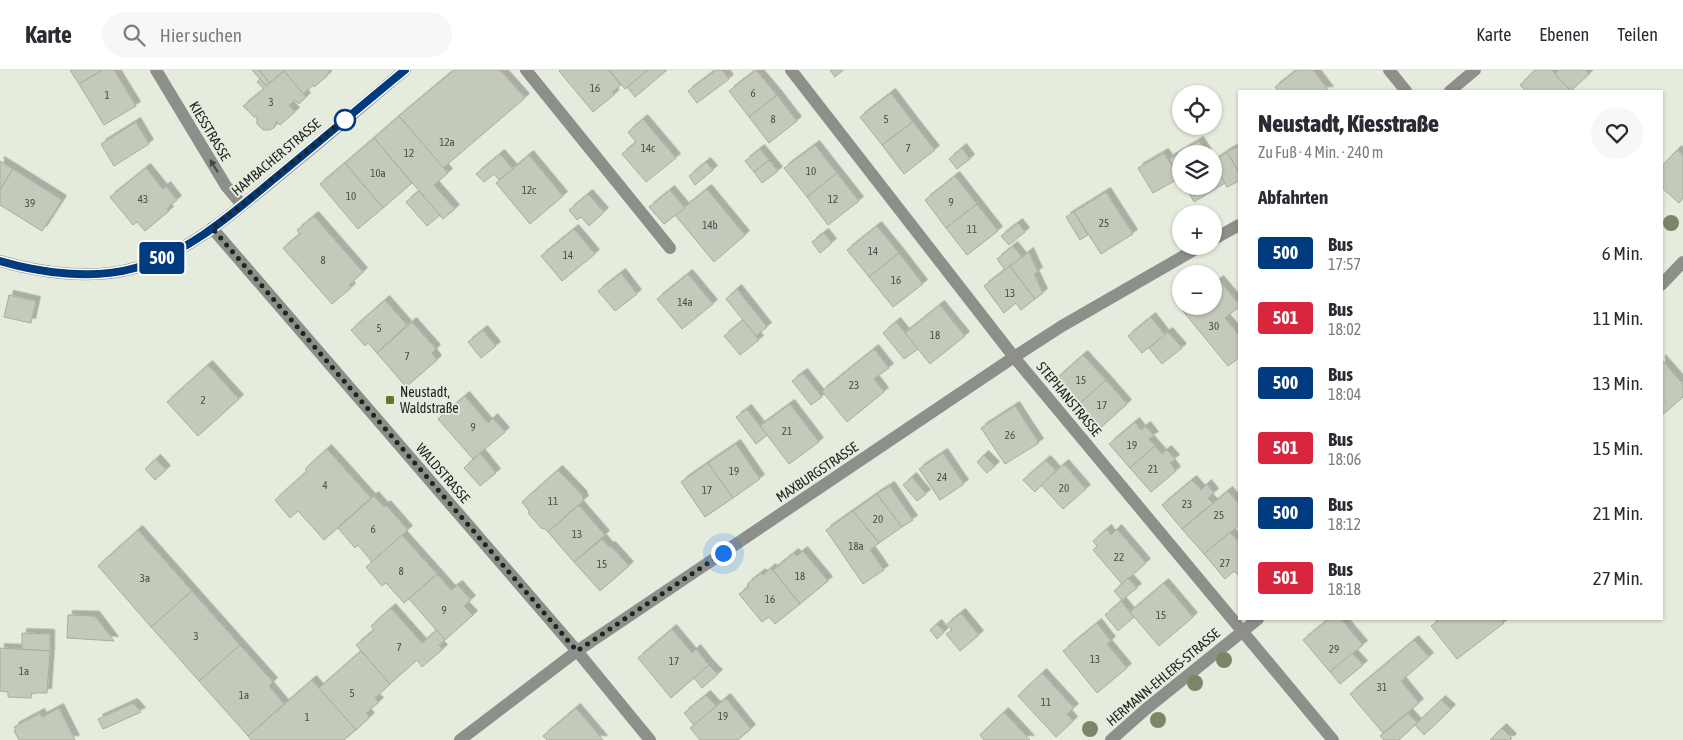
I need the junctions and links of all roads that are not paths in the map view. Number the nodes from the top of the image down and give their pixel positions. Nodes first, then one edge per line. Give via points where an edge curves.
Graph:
1 (156, 70) edge
2 (405, 70) edge
3 (526, 70) edge
4 (791, 70) edge
5 (1390, 70) edge
6 (1475, 70) edge
7 (1405, 90) edge
8 (1451, 90) edge
9 (242, 205) junction
10 (1238, 226) edge
11 (212, 228) junction
12 (1222, 235) edge
13 (670, 248) dead end
14 (1185, 255) edge
15 (0, 261) edge
16 (1683, 262) edge
17 (1663, 283) edge
18 (1014, 357) junction
19 (1257, 620) edge
20 (1242, 631) junction
21 (577, 651) junction
22 (460, 740) edge
23 (650, 740) edge
24 (1111, 740) edge
25 (1333, 740) edge

9 -> 1 street, KIESSTRASSE via 226,186
2 - 9 street, HAMBACHER STRASSE
3 - 13 street
4 - 18 street, STEPHANSTRASSE
5 - 7 street
6 - 8 street
9 - 11 street, HAMBACHER STRASSE
10 - 12 street
11 - 15 street, HAMBACHER STRASSE via 165,257 132,269 91,274 66,273
11 - 21 street, WALDSTRASSE
14 - 18 street, MAXBURGSTRASSE
16 - 17 street
18 - 20 street, STEPHANSTRASSE
18 - 21 street, MAXBURGSTRASSE
19 - 20 street, HERMANN-EHLERS-STRASSE
20 - 24 street, HERMANN-EHLERS-STRASSE
20 - 25 street, STEPHANSTRASSE
21 - 22 street, MAXBURGSTRASSE
21 - 23 street, WALDSTRASSE

